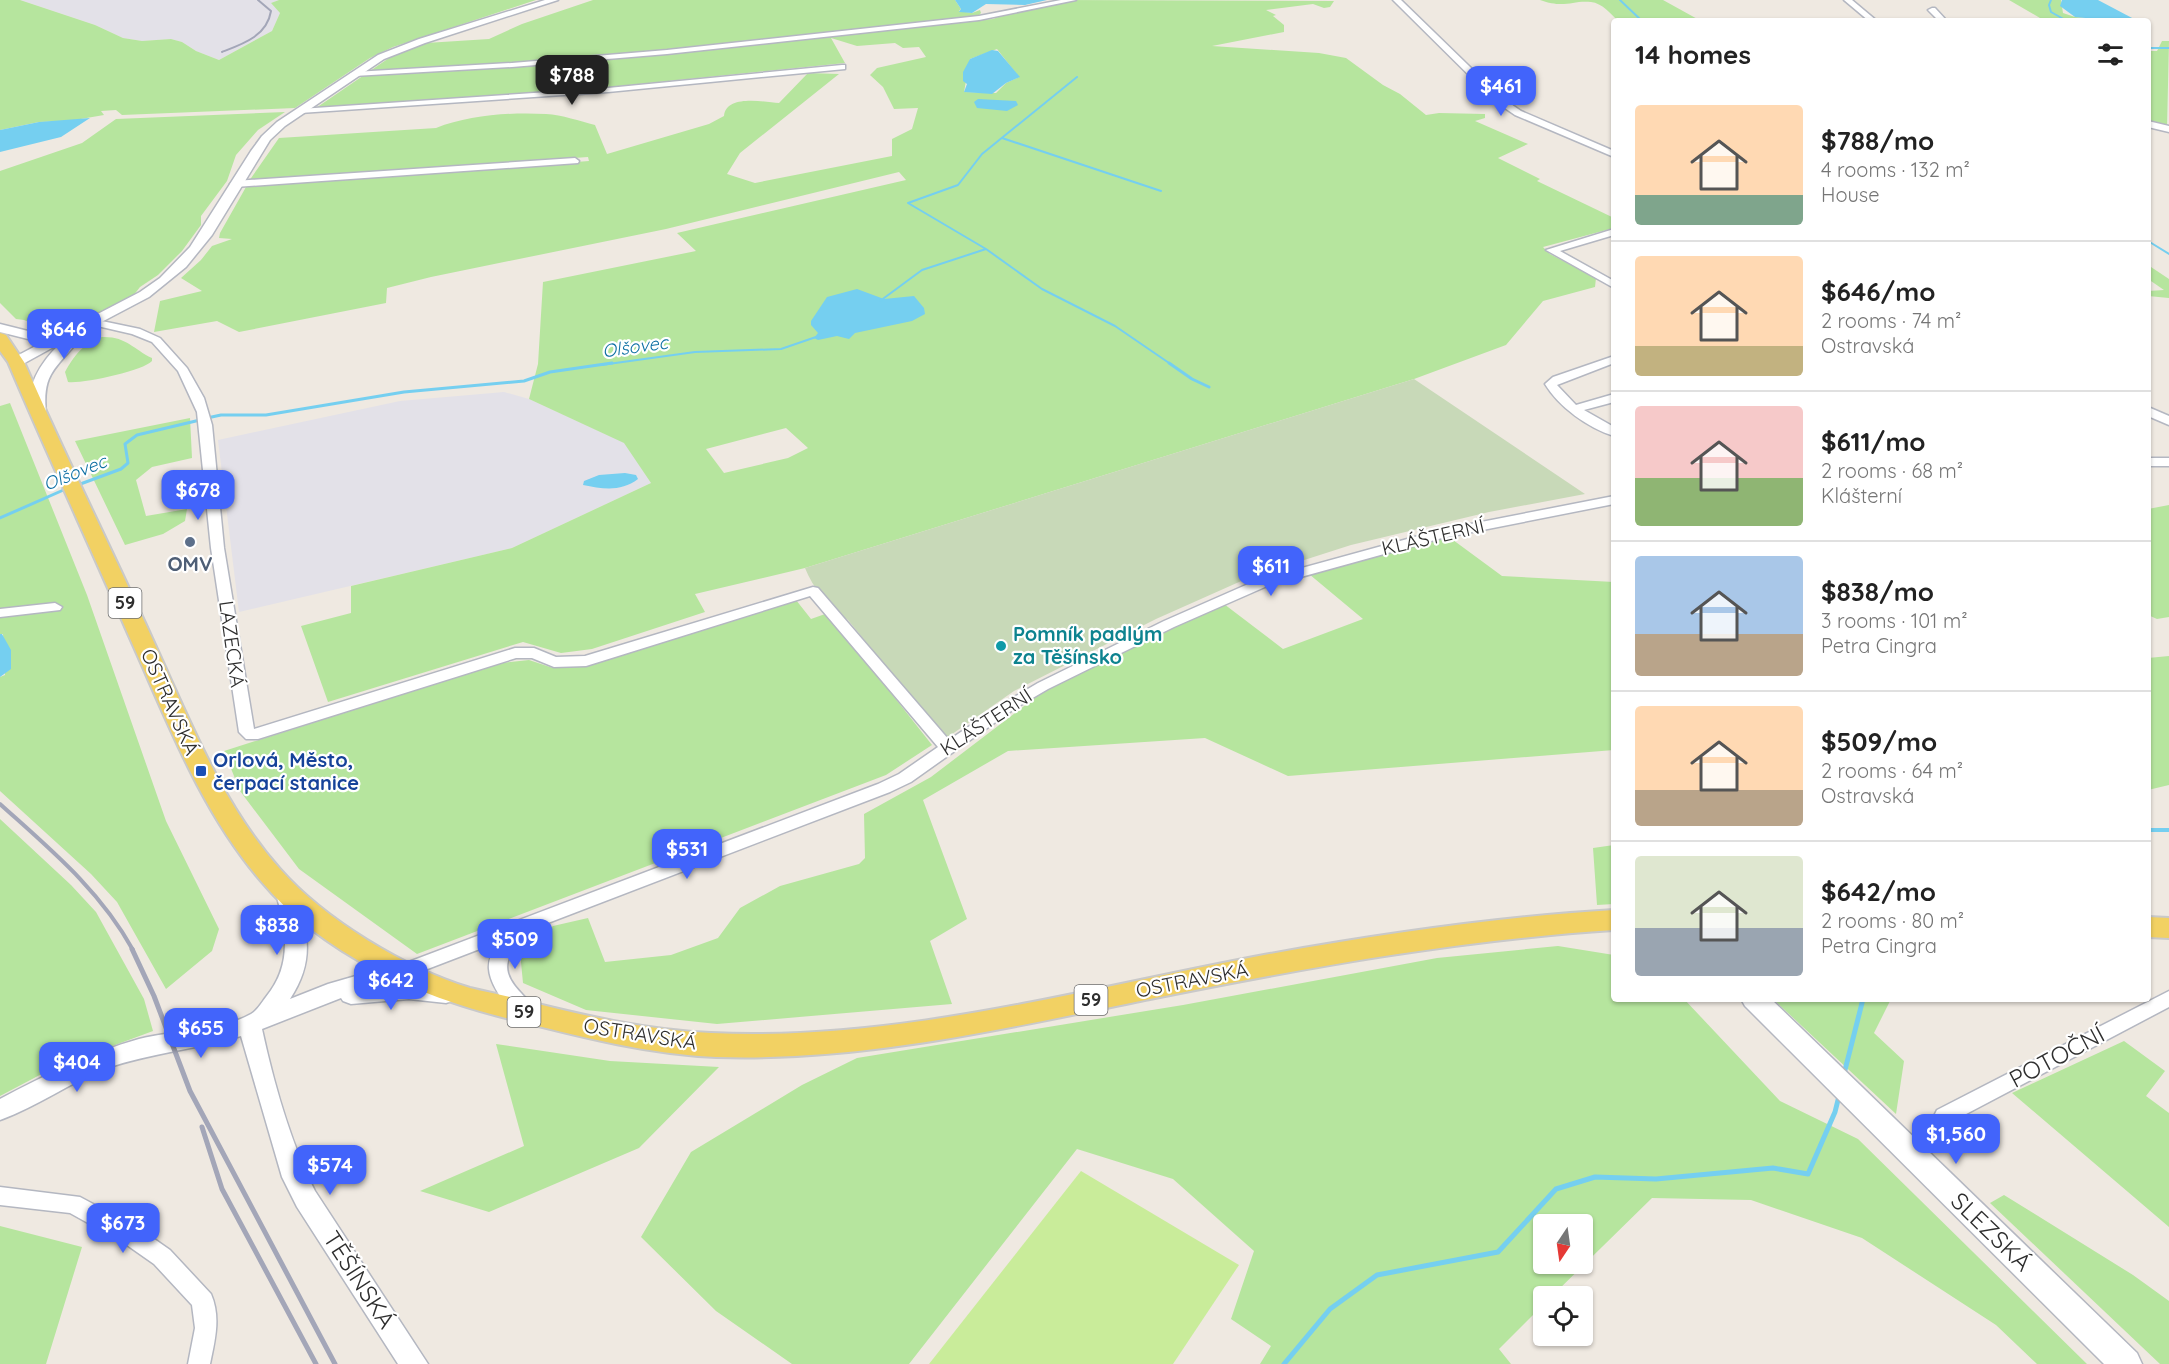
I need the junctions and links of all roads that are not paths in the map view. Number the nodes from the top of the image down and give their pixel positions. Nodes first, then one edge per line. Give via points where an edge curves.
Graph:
1 (555, 0) edge
2 (1072, 0) edge
3 (1397, 0) edge
4 (1848, 0) edge
5 (1932, 10) dead end
6 (1869, 18) edge
7 (1940, 18) edge
8 (842, 66) dead end
9 (354, 74) junction
10 (300, 111) junction
11 (2151, 125) edge
12 (2169, 129) edge
13 (1611, 153) edge
14 (575, 161) dead end
15 (235, 184) junction
16 (1611, 233) edge
17 (1601, 236) junction
18 (1611, 241) edge
19 (1611, 283) edge
20 (0, 328) edge
21 (88, 328) junction
22 (0, 338) edge
23 (1611, 360) edge
24 (16, 362) junction
25 (1611, 399) edge
26 (1575, 409) junction
27 (2151, 412) edge
28 (39, 414) junction
29 (2169, 421) edge
30 (1611, 430) edge
31 (2151, 462) edge
32 (2169, 462) edge
33 (1611, 501) edge
34 (55, 607) dead end
35 (0, 613) edge
36 (947, 747) junction
37 (286, 893) junction
38 (1607, 922) edge
39 (524, 924) junction
40 (2151, 927) edge
41 (2169, 928) edge
42 (404, 971) junction
43 (328, 993) junction
44 (459, 995) junction
45 (2169, 998) edge
46 (1757, 1002) edge
47 (529, 1013) junction
48 (256, 1021) junction
49 (0, 1110) edge
50 (1944, 1116) dead end
51 (0, 1196) edge
52 (199, 1364) edge
53 (414, 1364) edge
54 (2126, 1364) edge

1 - 9 street via 416,44 381,57
2 - 9 street via 979,18 667,52
3 - 13 street via 1499,100 1518,113
4 - 6 street
5 - 7 street
8 - 10 street via 608,90
9 - 10 street
10 - 15 street via 266,138
11 - 12 street
14 - 15 street
15 - 21 street via 183,264 154,288
16 - 17 street
17 - 18 street
17 - 19 street via 1551,250
20 - 21 street via 39,336
21 - 24 street via 37,356
21 - 28 street via 55,355 43,371 38,388
21 - 36 street, LAZECKÁ via 124,328 155,339 178,364 198,395 208,424 215,533 237,687 247,732 252,735 515,653 534,653 554,662 586,661 813,591
22 - 24 main road, 59
23 - 26 street via 1551,384 1555,394
24 - 28 main road, OSTRAVSKÁ / 59
25 - 26 street
26 - 30 street
27 - 29 street
28 - 37 main road, OSTRAVSKÁ / 59 via 212,791 241,839
31 - 32 street
33 - 36 street, KLÁŠTERNÍ via 1440,534 1260,584 1043,686
34 - 35 street
36 - 39 street, KLÁŠTERNÍ via 884,788
37 - 42 main road, OSTRAVSKÁ / 59 via 336,931
37 - 48 street via 295,926 296,965 290,981
38 - 47 main road, OSTRAVSKÁ / 59 via 1493,929 1362,947 970,1025 840,1042 782,1046 683,1043
39 - 42 street, KLÁŠTERNÍ
39 - 47 street via 500,953 496,965 507,993
40 - 41 main road
42 - 43 street
42 - 44 main road, OSTRAVSKÁ / 59
43 - 44 street via 409,990
43 - 48 street
44 - 47 main road, OSTRAVSKÁ / 59
45 - 50 street, POTOČNÍ
46 - 54 main road, SLEZSKÁ
48 - 49 street via 210,1036 141,1048 101,1061
48 - 53 street, TĚŠÍNSKÁ via 256,1053 291,1169 306,1199
51 - 52 street via 73,1204 162,1257 203,1301 206,1328

